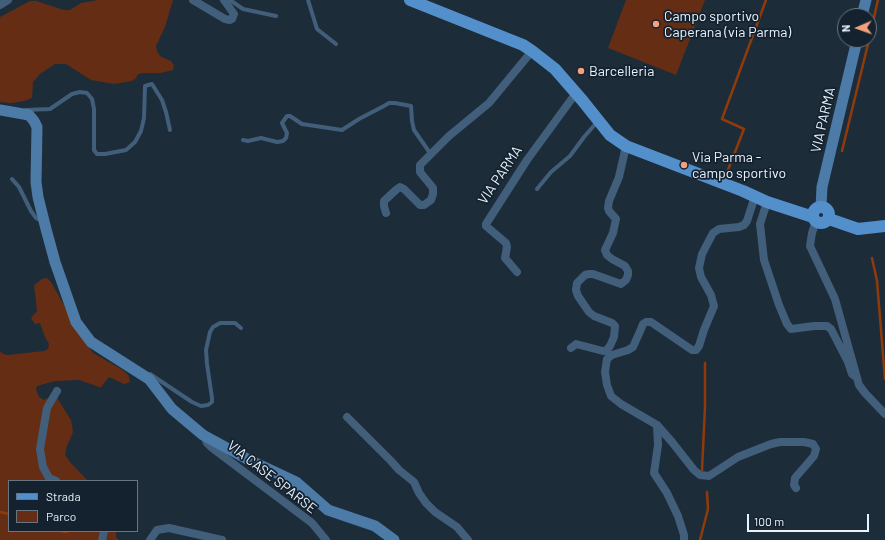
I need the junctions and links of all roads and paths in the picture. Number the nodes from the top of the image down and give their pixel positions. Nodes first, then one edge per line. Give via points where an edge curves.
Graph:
1 (8, 0) edge
2 (193, 0) edge
3 (224, 0) edge
4 (230, 0) edge
5 (308, 0) edge
6 (410, 0) edge
7 (0, 5) edge
8 (276, 16) dead end
9 (336, 44) dead end
10 (855, 48) edge
11 (532, 51) junction
12 (576, 93) junction
13 (0, 110) edge
14 (12, 112) junction
15 (598, 120) junction
16 (170, 130) dead end
17 (243, 140) dead end
18 (626, 146) junction
19 (430, 153) junction
20 (12, 179) dead end
21 (537, 189) dead end
22 (755, 196) junction
23 (767, 202) junction
24 (821, 207) junction
25 (386, 213) dead end
26 (815, 219) junction
27 (829, 219) junction
28 (44, 220) junction
29 (885, 226) edge
30 (517, 272) dead end
31 (241, 328) dead end
32 (570, 348) dead end
33 (139, 373) junction
34 (858, 378) junction
35 (57, 392) dead end
36 (885, 414) edge
37 (347, 417) dead end
38 (657, 425) junction
39 (204, 435) junction
40 (54, 480) edge
41 (796, 488) dead end
42 (150, 540) edge
43 (222, 540) edge
44 (326, 540) edge
45 (394, 540) edge
46 (468, 540) edge
47 (684, 540) edge

1 - 7 street
2 - 3 street via 230,20 234,14
4 - 8 lane via 243,9
5 - 9 lane via 317,29
6 - 11 main road via 523,45
10 - 24 street, VIA PARMA via 822,187
11 - 12 main road via 555,69
11 - 19 street via 489,103
12 - 15 main road
12 - 30 street, VIA PARMA via 527,160 486,224 506,243 505,258
13 - 14 street
14 - 16 lane via 50,109 72,94 87,93 92,99 94,109 94,150 97,154 126,150 135,142 140,131 144,118 145,86 152,84 162,100
14 - 28 street via 29,116 36,127 36,182
15 - 18 main road via 610,134
15 - 21 lane via 570,156 551,172
17 - 19 lane via 261,138 283,141 287,133 282,123 287,116 302,124 342,130 389,103 395,103 411,106 414,130
18 - 22 main road
18 - 32 street via 619,177 609,201 609,211 616,219 605,250 612,259 625,266 628,275 621,284 593,274 585,275 577,283 576,290 588,312 615,326 614,337 606,351 576,344
19 - 25 street via 419,168 433,188 431,200 420,205 400,187 384,201
20 - 28 lane via 36,218
22 - 23 main road
22 - 38 street via 744,225 720,229 713,233 702,254 699,268 701,277 714,306 700,346 692,350 651,322 646,322 633,347 607,359 605,372 611,396
23 - 26 main road
23 - 34 street via 760,224 764,260 787,324 791,328 827,326 831,329 852,374
24 - 26 main road via 815,210
24 - 27 main road via 829,212
26 - 27 main road via 823,223
26 - 34 street via 810,246 835,299
27 - 29 main road via 858,229
28 - 33 street via 55,262 76,322 91,342
31 - 33 lane via 235,323 220,323 210,332 206,350 212,402 208,405 201,406 192,402 151,374 142,371
33 - 39 street via 149,379 172,409
34 - 36 street via 865,393
35 - 40 street via 47,408 40,449 43,467
37 - 46 street via 414,482 426,503 457,527
38 - 41 street via 700,475 709,476 738,457 771,444 813,444 816,449 814,456 795,478
38 - 47 street via 658,446 654,472 678,516
39 - 44 street, VIA CASE SPARSE via 211,446 312,523
39 - 45 street via 296,482 328,510 375,526
42 - 43 street via 157,530 169,528

